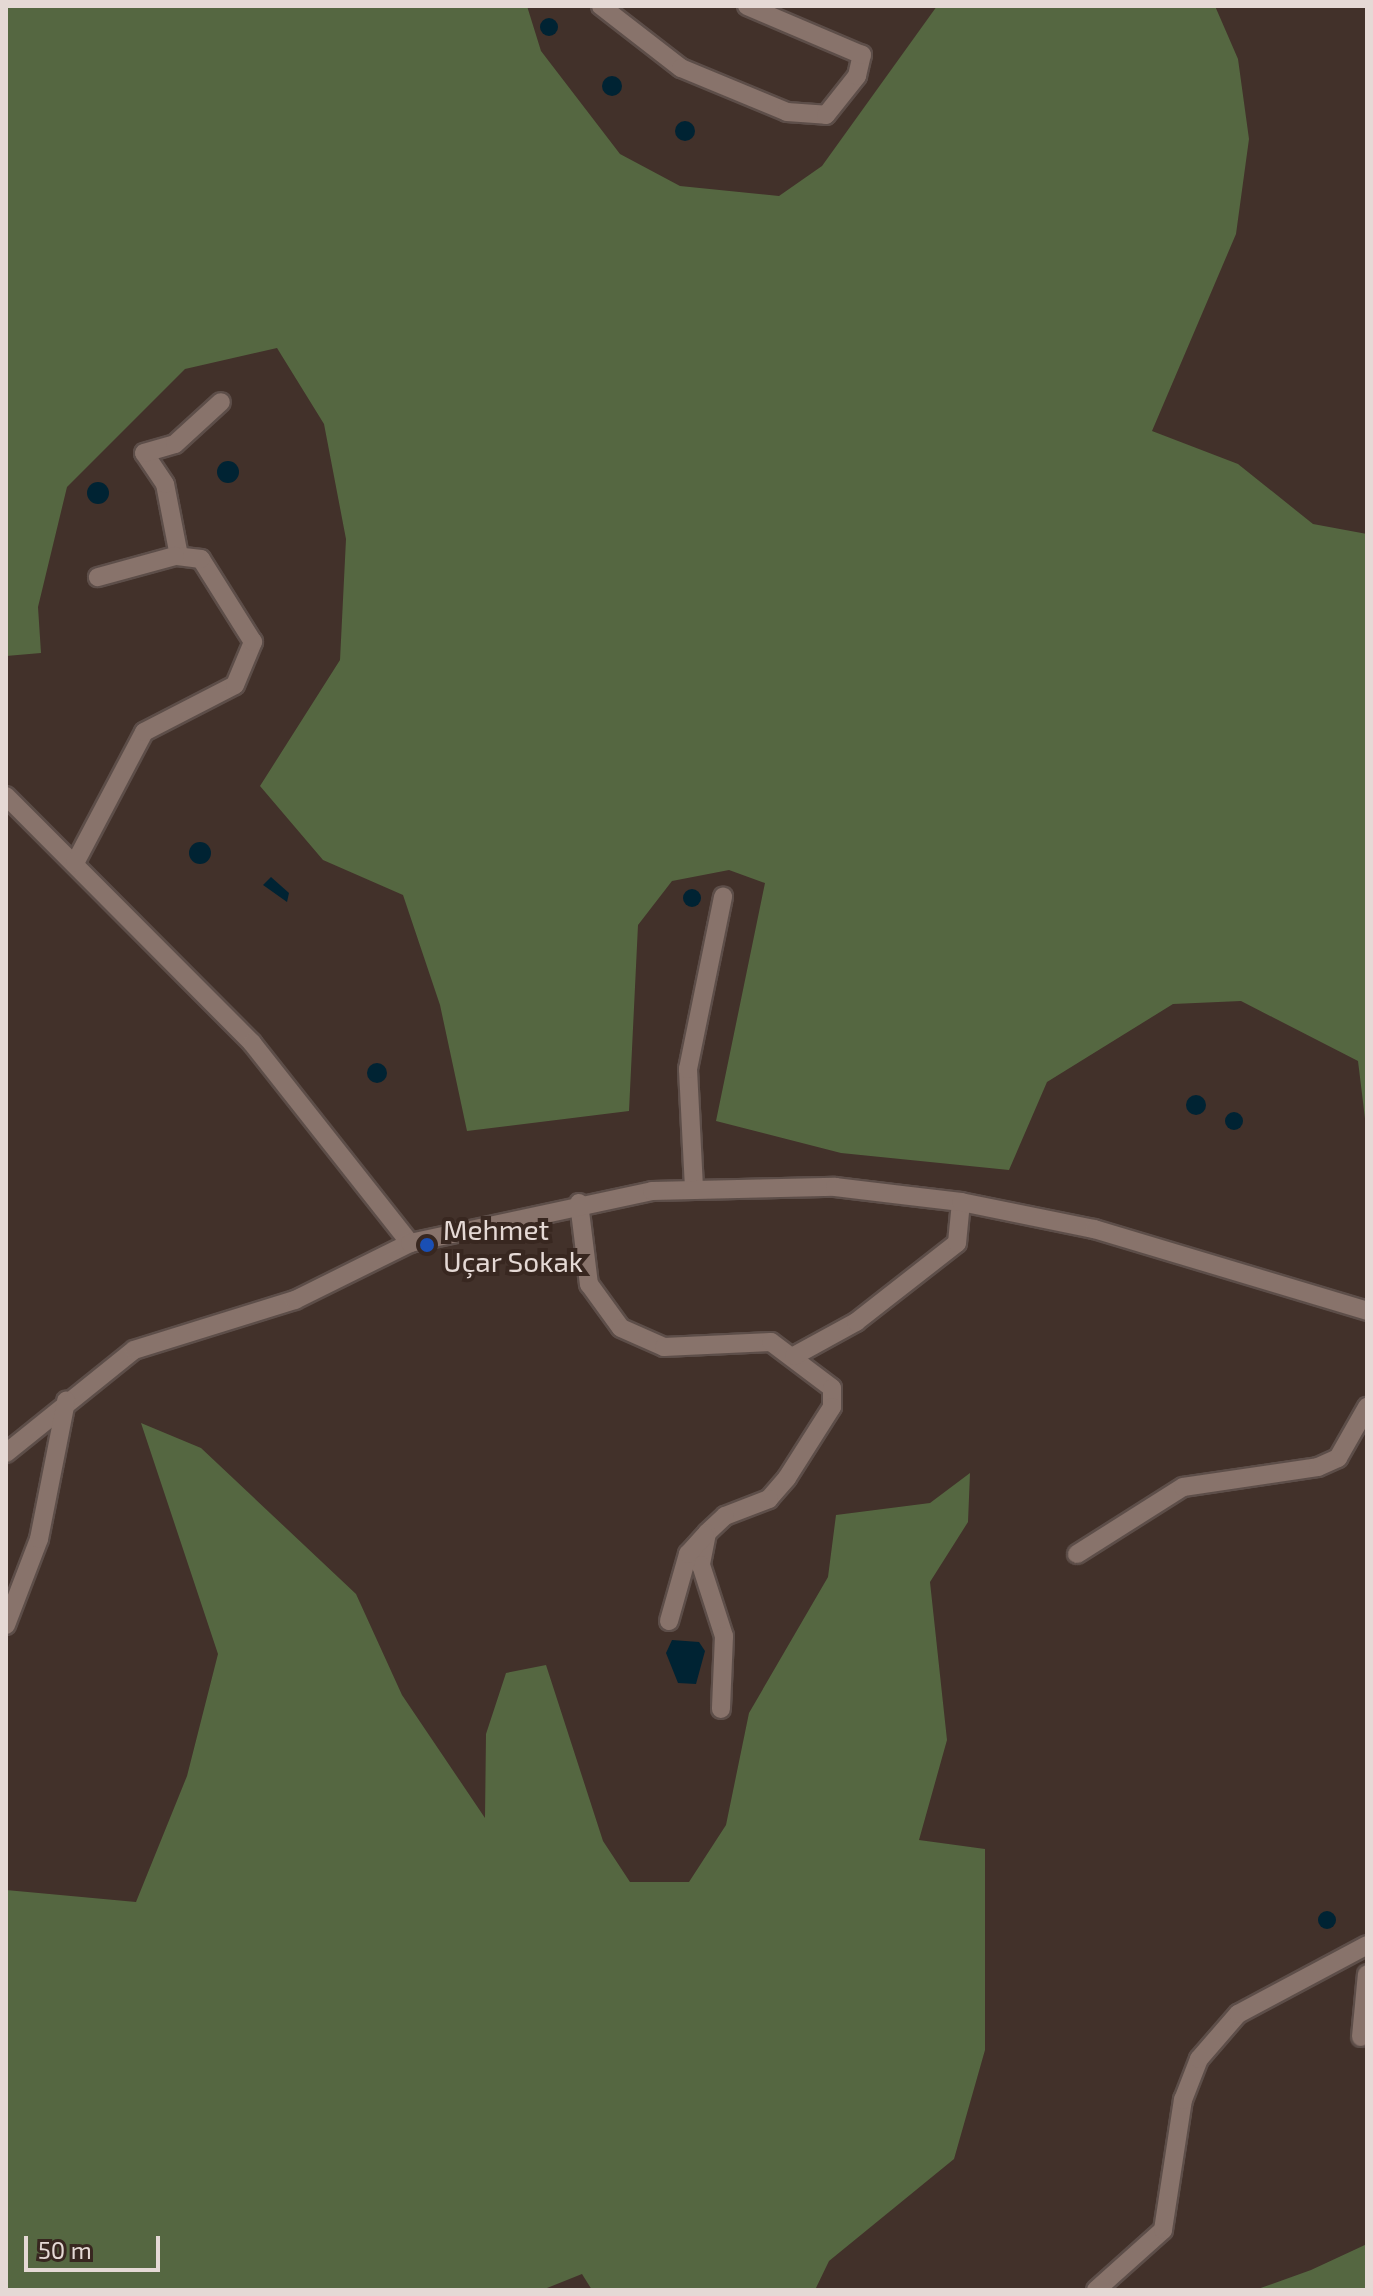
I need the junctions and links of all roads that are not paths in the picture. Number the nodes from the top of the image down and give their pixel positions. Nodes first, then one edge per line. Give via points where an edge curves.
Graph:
1 (601, 6) edge
2 (747, 6) edge
3 (221, 402) dead end
4 (179, 556) junction
5 (98, 577) dead end
6 (6, 796) edge
7 (75, 863) junction
8 (723, 897) dead end
9 (694, 1188) junction
10 (961, 1202) junction
11 (579, 1203) junction
12 (410, 1243) junction
13 (1367, 1311) edge
14 (794, 1356) junction
15 (66, 1401) junction
16 (1367, 1407) edge
17 (6, 1453) edge
18 (707, 1533) junction
19 (1077, 1554) dead end
20 (669, 1621) dead end
21 (6, 1625) edge
22 (721, 1709) dead end
23 (1367, 1945) edge
24 (1367, 1974) edge
25 (1361, 2037) dead end
26 (1096, 2290) edge

1 - 2 street via 681,68 787,112 826,115 857,76 862,55
3 - 4 street via 175,444 144,453 165,484
4 - 5 street
4 - 7 street via 201,559 216,573 249,629 247,668 210,701 144,732
6 - 7 street
7 - 12 street via 252,1043
8 - 9 street via 688,1069
9 - 10 street via 835,1187
9 - 11 street
10 - 13 street via 1094,1229
10 - 14 street via 957,1243 856,1322
11 - 12 street
11 - 14 street via 589,1284 621,1328 664,1347 771,1342
12 - 15 street via 295,1300 134,1350
14 - 18 street via 832,1388 832,1407 769,1499 725,1516
15 - 17 street
15 - 21 street via 39,1539
16 - 19 street via 1328,1463 1183,1487
18 - 20 street via 688,1554
18 - 22 street via 701,1565 724,1636
23 - 26 street via 1238,2014 1199,2059 1183,2100 1163,2230
24 - 25 street

